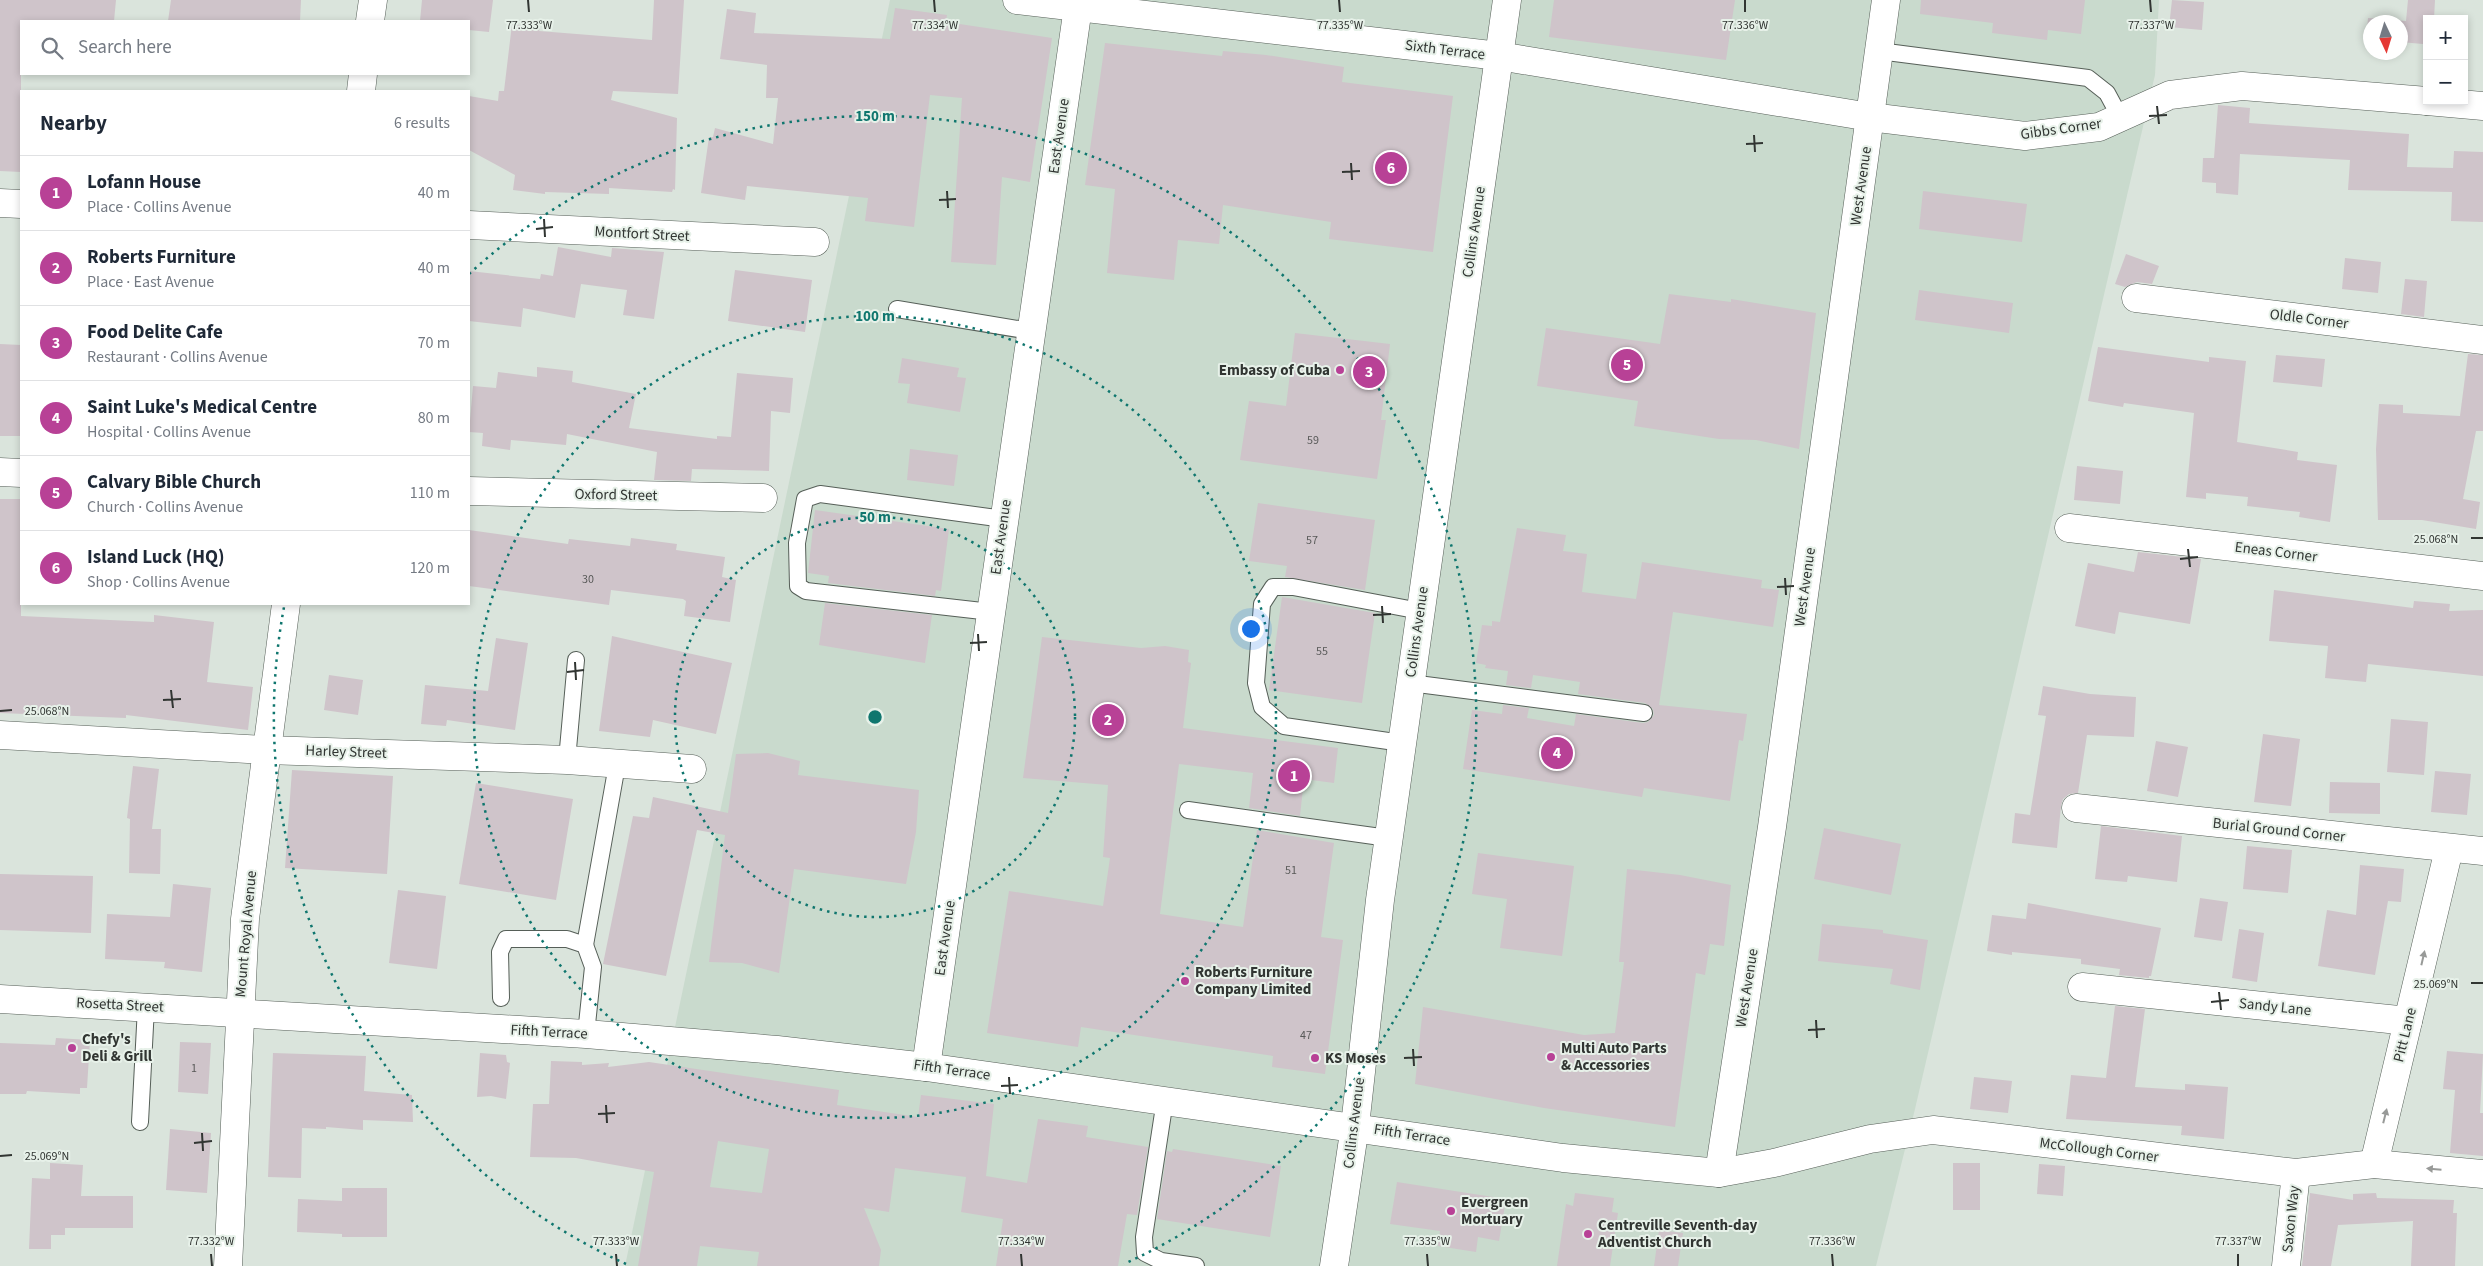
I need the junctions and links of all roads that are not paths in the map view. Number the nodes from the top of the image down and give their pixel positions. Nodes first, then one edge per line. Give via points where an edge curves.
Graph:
1 (373, 0) edge
2 (1017, 0) edge
3 (1507, 0) edge
4 (1886, 0) edge
5 (1122, 6) edge
6 (1078, 7) junction
7 (370, 20) edge
8 (1879, 51) junction
9 (1499, 56) junction
10 (363, 75) edge
11 (361, 90) edge
12 (2423, 101) edge
13 (2468, 105) edge
14 (2483, 106) edge
15 (1870, 117) junction
16 (2120, 117) junction
17 (0, 204) edge
18 (20, 204) edge
19 (470, 225) edge
20 (815, 242) dead end
21 (2136, 298) dead end
22 (897, 309) dead end
23 (1030, 331) junction
24 (2483, 340) edge
25 (0, 472) edge
26 (20, 474) edge
27 (470, 491) edge
28 (763, 498) dead end
29 (1004, 519) junction
30 (2068, 528) dead end
31 (2483, 576) edge
32 (286, 605) edge
33 (1420, 611) junction
34 (991, 612) junction
35 (576, 660) dead end
36 (1410, 683) junction
37 (1644, 713) dead end
38 (0, 735) edge
39 (1402, 743) junction
40 (266, 750) junction
41 (567, 760) junction
42 (617, 765) junction
43 (692, 769) dead end
44 (2076, 808) dead end
45 (1188, 810) dead end
46 (1388, 838) junction
47 (2449, 849) junction
48 (2483, 851) edge
49 (585, 945) junction
50 (2082, 987) dead end
51 (501, 998) dead end
52 (0, 999) edge
53 (146, 1007) junction
54 (240, 1012) junction
55 (2408, 1021) junction
56 (586, 1034) junction
57 (926, 1067) junction
58 (1165, 1100) junction
59 (140, 1122) dead end
60 (1355, 1126) junction
61 (2374, 1164) junction
62 (1719, 1173) junction
63 (2296, 1173) junction
64 (2483, 1174) edge
65 (228, 1266) edge
66 (1196, 1266) edge
67 (1334, 1266) edge
68 (2286, 1266) edge

1 - 7 street
2 - 6 street, Sixth Terrace
3 - 9 street, Collins Avenue
4 - 8 street, West Avenue
5 - 6 street, Sixth Terrace
5 - 9 street, Sixth Terrace
6 - 23 street, East Avenue
8 - 15 street, West Avenue
8 - 16 lane via 2088,78 2107,93
9 - 15 street, Sixth Terrace
9 - 33 street, Collins Avenue
10 - 11 street
12 - 16 street, Gibbs Corner via 2242,86 2170,95
13 - 14 street, Gibbs Corner
15 - 16 street, Gibbs Corner via 2024,136 2099,127
15 - 62 street, West Avenue via 1772,827
17 - 18 street
19 - 20 street, Montfort Street
21 - 24 street, Oldle Corner
22 - 23 lane
23 - 29 street, East Avenue
25 - 26 street
27 - 28 street, Oxford Street
29 - 34 street, East Avenue
29 - 34 lane via 820,494 805,499 798,543 798,586 806,591
30 - 31 street, Eneas Corner
32 - 40 street, Mount Royal Avenue
33 - 36 street, Collins Avenue
33 - 39 lane via 1293,587 1273,587 1262,604 1256,682 1262,707 1284,726
34 - 57 street, East Avenue
35 - 41 lane
36 - 37 lane
36 - 39 street, Collins Avenue
38 - 40 street, Harley Street
39 - 46 street, Collins Avenue
40 - 41 street, Harley Street
40 - 54 street, Mount Royal Avenue via 245,919
41 - 42 street, Harley Street
42 - 43 street, Harley Street
42 - 49 lane
44 - 47 street, Burial Ground Corner
45 - 46 lane
46 - 60 street, Collins Avenue
47 - 48 street, Burial Ground Corner
55 -> 47 street, Pitt Lane
49 - 51 lane via 567,938 506,939 500,952
49 - 56 lane via 593,968
50 - 55 street, Sandy Lane
52 - 53 street, Rosetta Street
53 - 54 street, Rosetta Street
53 - 59 lane
54 - 56 street, Fifth Terrace
54 - 65 street, Mount Royal Avenue
61 -> 55 street, Pitt Lane
56 - 57 street, Fifth Terrace via 777,1050
57 - 58 street, Fifth Terrace
58 - 60 street, Fifth Terrace
58 - 66 lane via 1144,1237 1146,1253 1162,1262
60 - 62 street, Fifth Terrace via 1563,1158
60 - 67 street, Collins Avenue
61 - 63 street, McCollough Corner
64 -> 61 street, McCollough Corner
62 - 63 street, McCollough Corner via 1774,1163 1870,1138 1933,1130
63 - 68 street, Saxon Way

